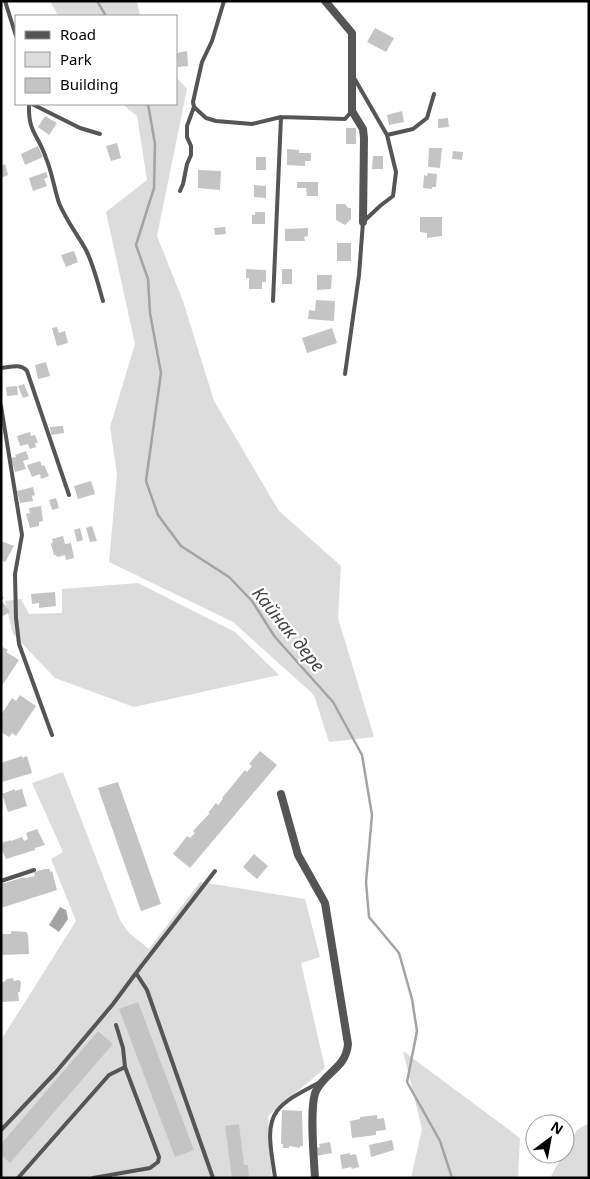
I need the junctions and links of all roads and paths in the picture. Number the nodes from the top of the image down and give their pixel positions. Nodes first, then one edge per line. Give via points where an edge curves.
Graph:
1 (5, 1) edge
2 (224, 1) edge
3 (325, 1) edge
4 (15, 33) edge
5 (352, 74) junction
6 (434, 94) dead end
7 (30, 105) edge
8 (32, 105) edge
9 (194, 107) junction
10 (352, 111) junction
11 (281, 118) junction
12 (100, 134) dead end
13 (388, 136) junction
14 (180, 191) dead end
15 (363, 222) junction
16 (103, 301) dead end
17 (273, 301) dead end
18 (1, 368) edge
19 (346, 374) dead end
20 (1, 406) edge
21 (69, 495) dead end
22 (52, 735) dead end
23 (281, 794) dead end
24 (34, 870) dead end
25 (215, 870) dead end
26 (1, 882) edge
27 (136, 973) junction
28 (116, 1025) dead end
29 (125, 1067) junction
30 (324, 1080) junction
31 (1, 1130) edge
32 (18, 1178) edge
33 (93, 1178) edge
34 (213, 1178) edge
35 (275, 1178) edge
36 (315, 1178) edge

1 - 4 lane
2 - 9 lane via 202,62
3 - 5 street via 352,33
5 - 10 street
5 - 13 lane
6 - 13 lane via 427,118 413,128
7 - 16 lane via 31,129 46,156 65,215 92,261
8 - 12 lane
9 - 11 lane via 206,118 216,121 252,124
9 - 14 lane via 187,126 191,155
10 - 11 lane via 345,119
10 - 15 street via 363,129 364,138
11 - 17 lane
13 - 15 lane via 396,172 393,196
15 - 19 lane via 360,275
18 - 21 lane via 20,366 27,371
20 - 22 lane via 22,535 15,574 19,644
23 - 30 street via 298,856 325,903 348,1044 347,1054
24 - 26 lane
25 - 27 lane
27 - 31 lane via 56,1072
27 - 34 lane via 146,990
28 - 29 lane
29 - 32 lane via 108,1075
29 - 33 lane via 158,1152 158,1162 150,1168
30 - 35 lane via 296,1095 277,1111 271,1124
30 - 36 street via 316,1092 313,1108

